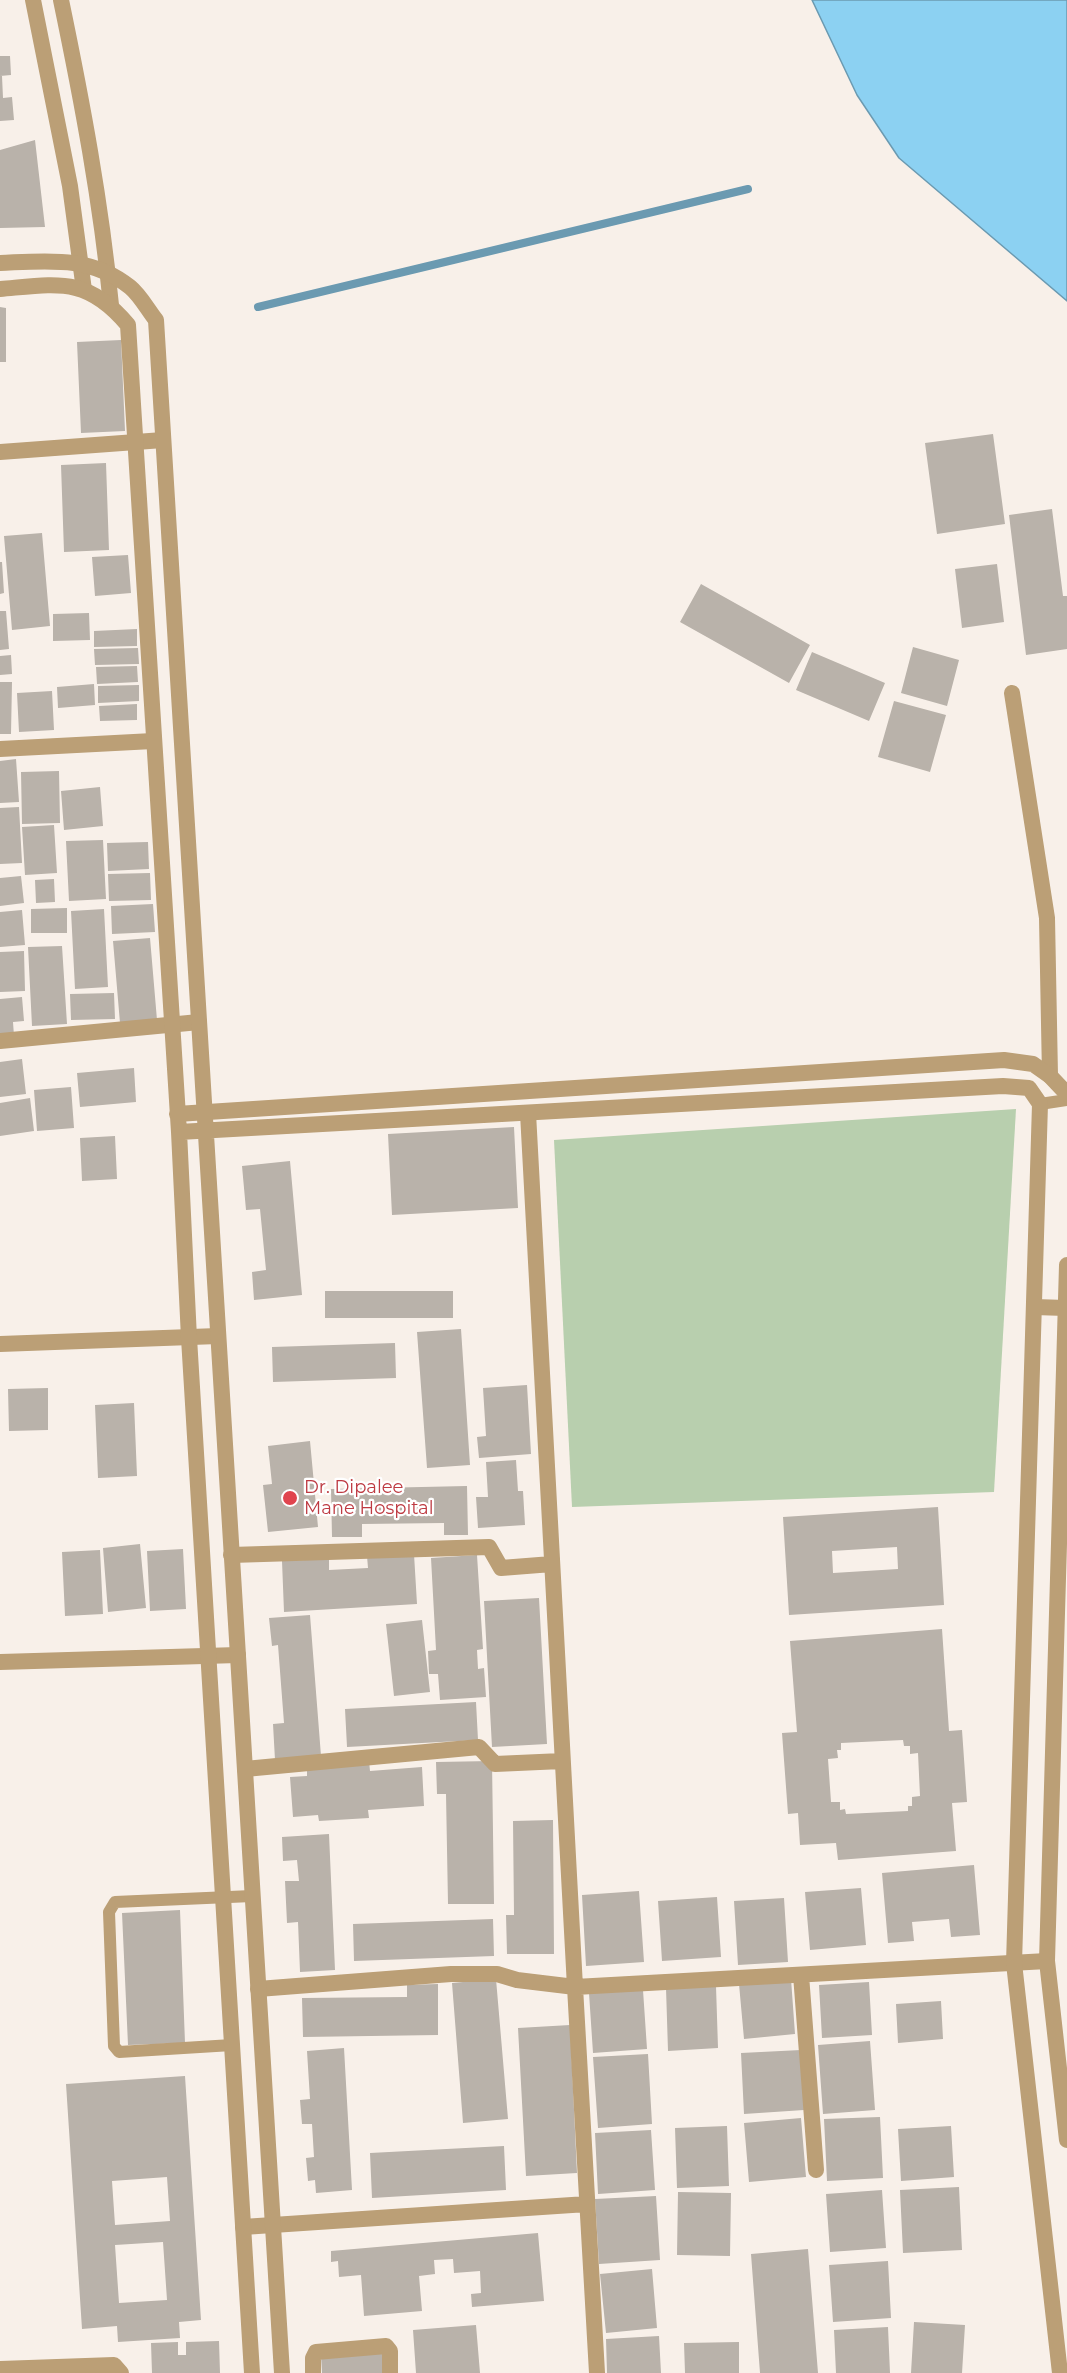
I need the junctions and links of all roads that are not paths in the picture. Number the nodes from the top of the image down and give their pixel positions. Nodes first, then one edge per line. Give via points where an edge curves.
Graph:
1 (33, 0) edge
2 (61, 0) edge
3 (0, 263) edge
4 (80, 264) junction
5 (108, 275) junction
6 (0, 289) edge
7 (84, 290) junction
8 (111, 305) junction
9 (163, 440) junction
10 (135, 442) junction
11 (0, 452) edge
12 (1012, 693) dead end
13 (153, 741) junction
14 (0, 750) edge
15 (199, 1022) junction
16 (171, 1025) junction
17 (0, 1041) edge
18 (1050, 1076) junction
19 (1067, 1094) edge
20 (1067, 1100) edge
21 (1040, 1104) junction
22 (204, 1112) junction
23 (528, 1113) junction
24 (177, 1114) junction
25 (206, 1130) junction
26 (179, 1132) junction
27 (1067, 1265) edge
28 (1034, 1307) junction
29 (1066, 1308) edge
30 (218, 1336) junction
31 (189, 1338) junction
32 (0, 1344) edge
33 (1063, 1537) edge
34 (231, 1556) junction
35 (552, 1564) junction
36 (238, 1655) junction
37 (208, 1656) junction
38 (0, 1662) edge
39 (562, 1761) junction
40 (245, 1769) junction
41 (252, 1896) junction
42 (223, 1898) junction
43 (1047, 1960) junction
44 (1014, 1963) junction
45 (801, 1975) junction
46 (574, 1987) junction
47 (258, 1989) junction
48 (232, 2045) junction
49 (1067, 2140) edge
50 (816, 2170) dead end
51 (587, 2204) junction
52 (273, 2225) junction
53 (243, 2227) junction
54 (0, 2369) edge
55 (120, 2373) edge
56 (252, 2373) edge
57 (282, 2373) edge
58 (313, 2373) edge
59 (390, 2373) edge
60 (597, 2373) edge
61 (1060, 2373) edge

1 - 4 street via 64,151
2 - 5 street via 92,160
3 - 4 street via 61,260
4 - 5 street
4 - 7 street
5 - 8 street
5 - 9 street via 131,288 156,321
6 - 7 street via 57,284
7 - 8 street
8 - 10 street via 128,325
9 - 10 street
9 - 15 street
10 - 11 street
10 - 13 street
12 - 18 street via 1047,918
13 - 14 street
13 - 16 street
15 - 16 street
15 - 22 street
16 - 17 street
16 - 24 street
18 - 19 street
18 - 22 street via 1034,1064 1004,1060
20 - 21 lane
21 - 23 street via 1029,1089 1003,1086
21 - 28 street
22 - 24 street
22 - 25 street
23 - 25 street
23 - 35 street
24 - 26 street
25 - 26 street
25 - 30 street
26 - 31 street
27 - 29 street
28 - 29 street
28 - 44 street
29 - 33 street
30 - 31 street
30 - 34 street
31 - 32 street
31 - 37 street
33 - 43 street
34 - 35 street via 489,1547 501,1568
34 - 36 street
35 - 39 street
36 - 37 street
36 - 40 street
37 - 38 street
37 - 42 street
39 - 40 street via 495,1764 479,1748
39 - 46 street
40 - 41 street
41 - 42 lane
41 - 47 street
42 - 48 street
42 - 48 lane via 115,1902 109,1912 114,2046 119,2052
43 - 44 street
43 - 49 street
44 - 45 street
44 - 61 street
45 - 46 street
45 - 50 street
46 - 47 street via 497,1974 451,1974
46 - 51 street
47 - 52 street
48 - 53 street
51 - 52 street
51 - 60 street
52 - 53 street
52 - 57 street
53 - 56 street
54 - 55 street via 114,2365
58 - 59 street via 316,2352 386,2346 390,2351

